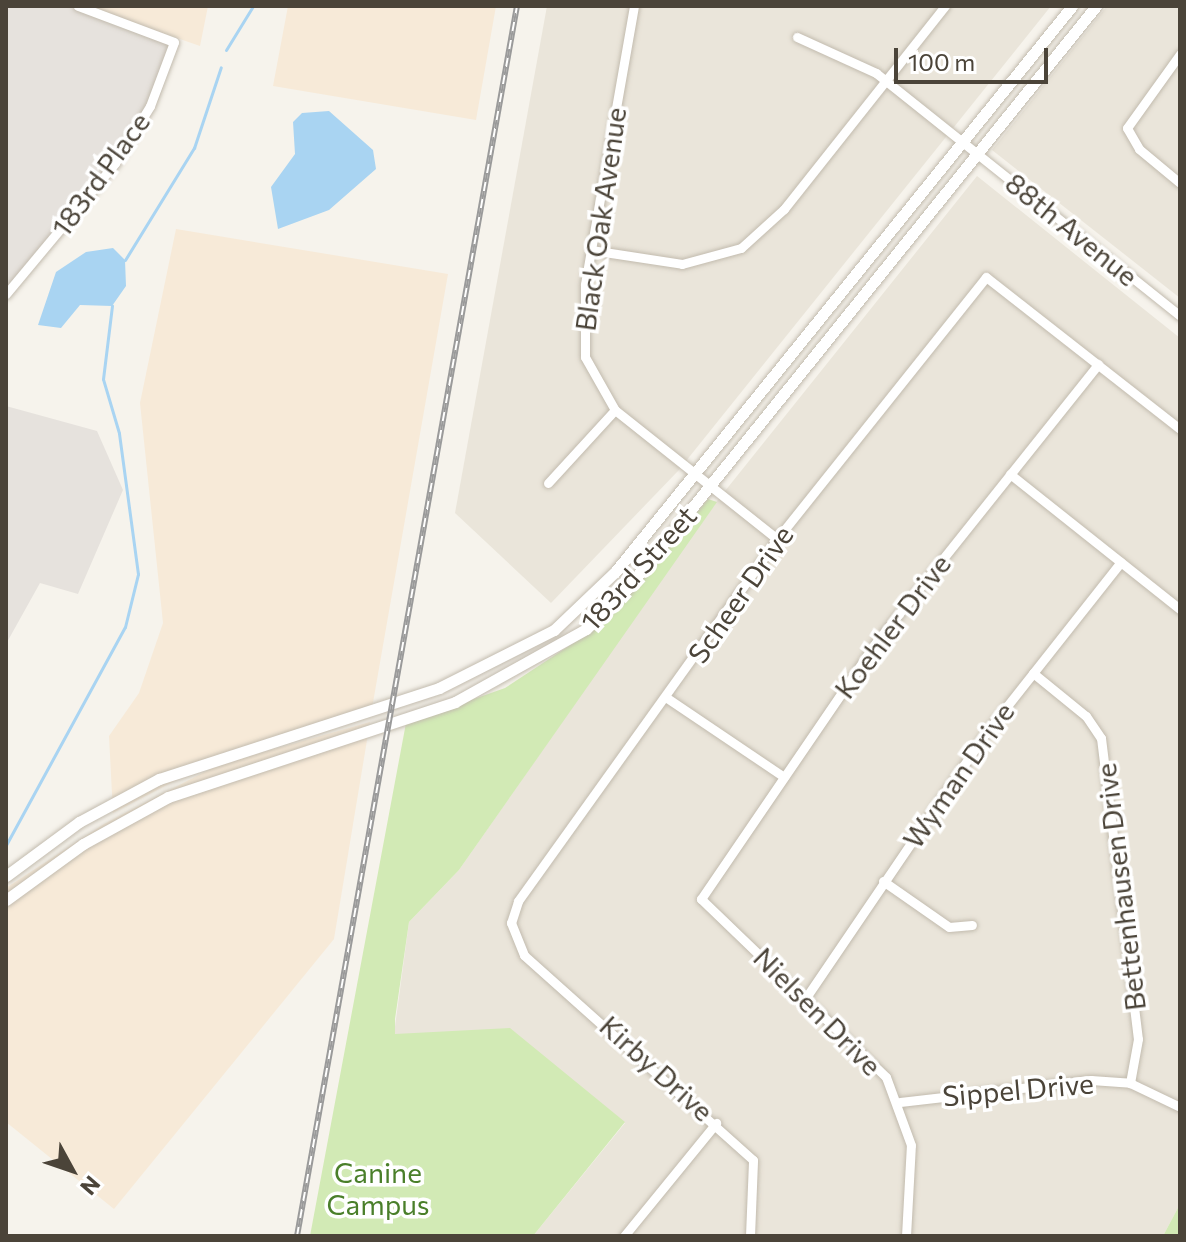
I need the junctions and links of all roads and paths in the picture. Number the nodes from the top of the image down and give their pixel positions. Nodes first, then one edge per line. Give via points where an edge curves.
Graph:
1 (78, 6) edge
2 (634, 6) edge
3 (945, 6) edge
4 (1072, 6) edge
5 (1096, 6) edge
6 (797, 37) dead end
7 (1180, 54) edge
8 (887, 82) junction
9 (964, 142) junction
10 (978, 154) junction
11 (1180, 183) edge
12 (591, 250) junction
13 (6, 294) edge
14 (1180, 316) edge
15 (1098, 364) junction
16 (615, 410) junction
17 (1180, 429) edge
18 (696, 473) junction
19 (1010, 474) junction
20 (548, 483) dead end
21 (711, 485) junction
22 (777, 539) junction
23 (1121, 562) junction
24 (1180, 609) edge
25 (1033, 673) junction
26 (667, 698) junction
27 (784, 777) junction
28 (6, 876) edge
29 (883, 881) junction
30 (701, 899) joint
31 (6, 900) edge
32 (511, 923) joint
33 (972, 925) dead end
34 (807, 996) junction
35 (1130, 1083) junction
36 (900, 1102) junction
37 (1180, 1107) edge
38 (716, 1123) junction
39 (624, 1236) edge
40 (750, 1236) edge
41 (906, 1236) edge

1 - 13 street, 183rd Place via 174,42 150,106 115,163
2 - 12 street, Black Oak Avenue
3 - 8 street
4 - 9 street, 183rd Street
5 - 10 street, 183rd Street
6 - 8 street, 88th Avenue
7 - 11 street via 1131,116 1128,138
8 - 9 street, 88th Avenue
8 - 12 street via 765,231 741,248 682,264
9 - 10 street, 88th Avenue
9 - 18 street, 183rd Street
10 - 14 street, 88th Avenue
10 - 21 street, 183rd Street
12 - 16 street, Black Oak Avenue via 580,336 593,377
15 - 17 street
15 - 19 street, Koehler Drive
15 - 22 street, Scheer Drive via 986,277
16 - 18 street, Black Oak Avenue
16 - 20 street
18 - 21 street, Black Oak Avenue
18 - 28 street, 183rd Street via 590,600 524,650 439,688 159,779 79,822
19 - 23 street
19 - 27 street, Koehler Drive via 878,640
21 - 22 street, Black Oak Avenue
21 - 31 street, 183rd Street via 606,611 533,664 455,702 168,797 83,844
22 - 26 street, Scheer Drive
23 - 24 street
23 - 25 street, Wyman Drive
25 - 29 street, Wyman Drive
25 - 35 street, Bettenhausen Drive via 1086,716 1101,738 1138,1039
26 - 27 street
26 - 32 street, Scheer Drive via 593,787 518,901
27 - 30 street, Koehler Drive
29 - 33 street via 949,927
29 - 34 street, Wyman Drive
30 - 34 street, Nielsen Drive
32 - 38 street, Kirby Drive via 524,955
34 - 36 street, Nielsen Drive via 872,1058
35 - 36 street, Sippel Drive via 1076,1081
35 - 37 street, Sippel Drive
36 - 41 street, Nielsen Drive via 911,1145
38 - 39 street
38 - 40 street, Kirby Drive via 753,1160

